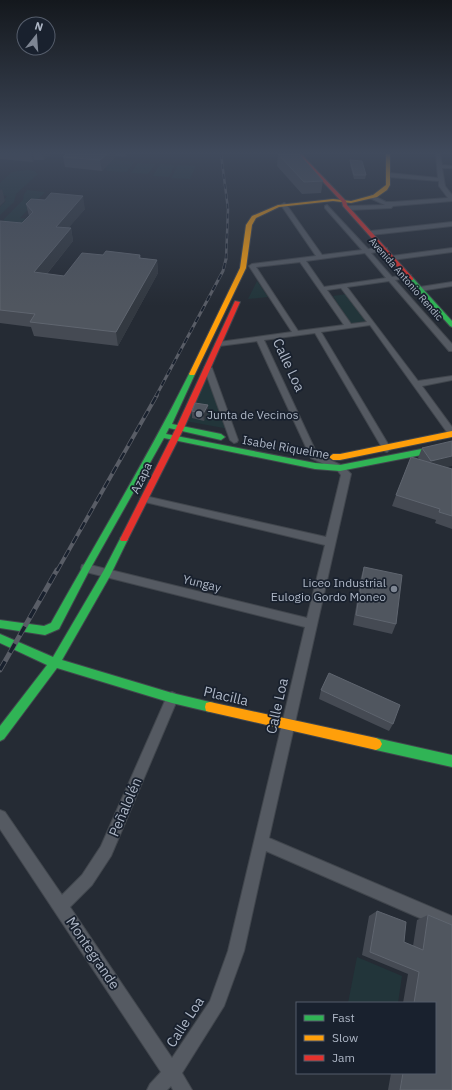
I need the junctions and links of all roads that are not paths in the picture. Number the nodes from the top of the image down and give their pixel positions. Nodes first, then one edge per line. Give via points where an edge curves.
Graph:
1 (304, 205) edge
2 (346, 205) junction
3 (385, 205) edge
4 (327, 206) junction
5 (286, 208) junction
6 (264, 215) junction
7 (452, 224) edge
8 (371, 233) junction
9 (385, 250) junction
10 (452, 250) edge
11 (368, 252) junction
12 (321, 258) junction
13 (392, 258) junction
14 (302, 260) junction
15 (252, 266) junction
16 (409, 276) junction
17 (392, 279) junction
18 (452, 284) edge
19 (343, 286) junction
20 (323, 289) junction
21 (420, 289) junction
22 (372, 323) junction
23 (452, 325) edge
24 (349, 326) junction
25 (317, 331) junction
26 (296, 333) junction
27 (259, 338) junction
28 (219, 344) junction
29 (452, 349) edge
30 (208, 368) junction
31 (452, 378) edge
32 (417, 384) junction
33 (167, 426) junction
34 (180, 428) junction
35 (452, 434) edge
36 (162, 436) junction
37 (174, 438) junction
38 (238, 440) joint
39 (452, 446) edge
40 (387, 449) junction
41 (300, 453) dead end
42 (314, 456) junction
43 (340, 468) junction
44 (145, 499) junction
45 (330, 542) junction
46 (86, 568) junction
47 (107, 573) junction
48 (0, 624) edge
49 (312, 624) junction
50 (0, 638) edge
51 (55, 663) junction
52 (172, 698) junction
53 (289, 725) junction
54 (0, 735) edge
55 (452, 761) edge
56 (0, 816) edge
57 (261, 842) junction
58 (61, 906) junction
59 (452, 924) edge
60 (172, 1072) junction
61 (156, 1090) edge
62 (183, 1090) edge

1 - 5 street
2 - 3 street
2 - 4 street
2 - 8 street, Avenida Antonio Rendic
4 - 5 street
4 - 11 street, Avenida Antonio Rendic
5 - 6 street
5 - 12 street
6 - 15 street, Azapa via 258,225
6 - 33 street, Azapa via 254,217 249,225 243,268
7 - 8 street
8 - 9 street, Avenida Antonio Rendic
9 - 11 street
9 - 13 street, Avenida Antonio Rendic
10 - 13 street
11 - 12 street
11 - 17 street, Avenida Antonio Rendic
12 - 14 street
13 - 16 street, Avenida Antonio Rendic
14 - 15 street
14 - 20 street
15 - 26 street
15 - 28 street, Azapa
16 - 17 street
16 - 21 street, Avenida Antonio Rendic
17 - 19 street
17 - 29 street, Avenida Antonio Rendic
18 - 21 street
19 - 20 street
19 - 22 street
20 - 24 street
21 - 23 street, Avenida Antonio Rendic
22 - 24 street
22 - 32 street
24 - 25 street
25 - 26 street
25 - 40 street
26 - 27 street
27 - 28 street
27 - 42 street, Calle Loa
28 - 30 street, Azapa
30 - 34 street, Azapa
30 - 38 street
31 - 32 street
32 - 35 street
33 - 34 street, Isabel Riquelme
33 - 36 street, Azapa
34 - 37 street, Azapa
34 - 38 street, Isabel Riquelme
35 - 40 street, Isabel Riquelme
36 - 37 street, Isabel Riquelme
36 - 46 street, Azapa
37 - 43 street, Isabel Riquelme via 315,466
37 - 44 street, Azapa
39 - 43 street, Isabel Riquelme
40 - 42 street, Isabel Riquelme via 340,457
41 - 42 street, Isabel Riquelme
42 - 43 street
43 - 45 street, Calle Loa via 346,474
44 - 45 street
44 - 47 street, Azapa
45 - 49 street, Calle Loa
46 - 47 street, Yungay
46 - 48 street, Azapa via 55,626 39,631
47 - 49 street, Yungay
47 - 51 street, Azapa
49 - 53 street, Calle Loa
50 - 51 street, Placilla
51 - 52 street, Placilla
51 - 54 street, Azapa
52 - 53 street, Placilla
52 - 58 street, Peñalolén via 106,851 88,880
53 - 55 street, Placilla
53 - 57 street, Calle Loa
56 - 58 street, Montegrande
57 - 59 street
57 - 60 street, Calle Loa via 236,951 216,1006
58 - 60 street, Montegrande
60 - 61 street, Calle Loa
60 - 62 street, Montegrande

